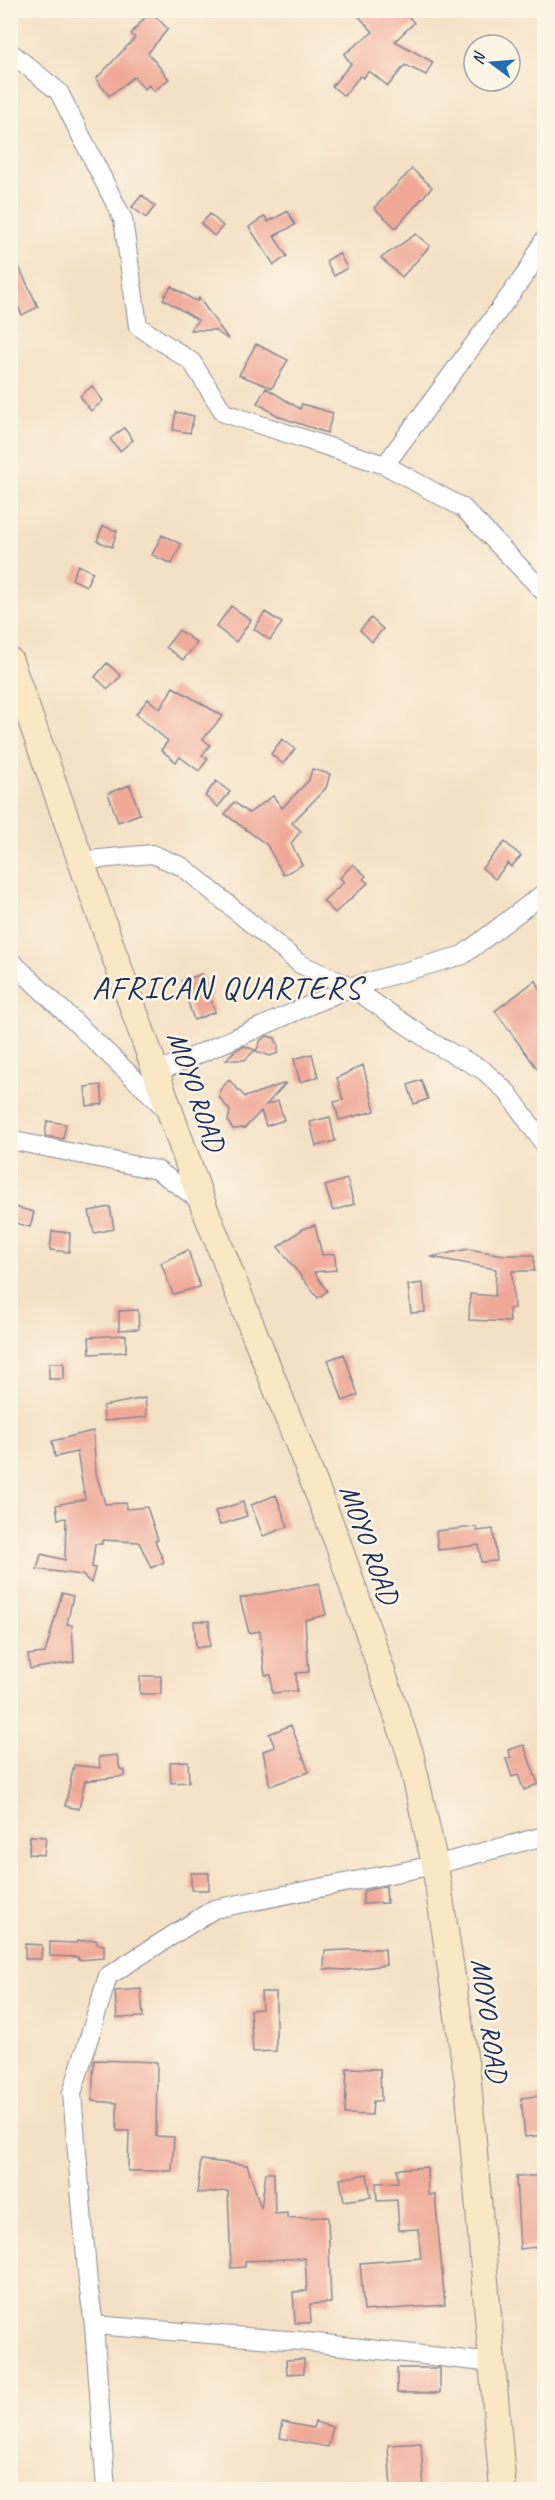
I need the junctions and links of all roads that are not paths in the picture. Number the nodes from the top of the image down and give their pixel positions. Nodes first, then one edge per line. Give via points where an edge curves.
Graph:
1 (10, 52) edge
2 (544, 240) edge
3 (385, 465) junction
4 (544, 592) edge
5 (10, 661) edge
6 (80, 861) junction
7 (544, 893) edge
8 (10, 960) edge
9 (351, 987) junction
10 (158, 1072) junction
11 (173, 1115) junction
12 (10, 1140) edge
13 (544, 1144) edge
14 (202, 1202) junction
15 (544, 1836) edge
16 (435, 1865) junction
17 (94, 2325) junction
18 (493, 2362) junction
19 (106, 2490) edge
20 (503, 2490) edge

1 - 3 street via 59,92 123,219 138,326 192,362 224,413
2 - 3 street via 527,272
3 - 4 street via 463,508
5 - 6 main road, MOYO ROAD
6 - 9 street via 152,854 183,867 300,964
6 - 10 main road, MOYO ROAD
7 - 9 street via 464,955
8 - 11 street
9 - 10 street
9 - 13 street via 433,1043 483,1070 508,1093
10 - 11 main road, MOYO ROAD
11 - 14 main road, MOYO ROAD
12 - 14 street via 157,1170
14 - 16 main road, MOYO ROAD via 336,1538 410,1753
15 - 16 street
16 - 17 street via 214,1909 108,1976 72,2093
16 - 18 main road, MOYO ROAD via 468,2082
17 - 18 street
17 - 19 street
18 - 20 main road, MOYO ROAD

